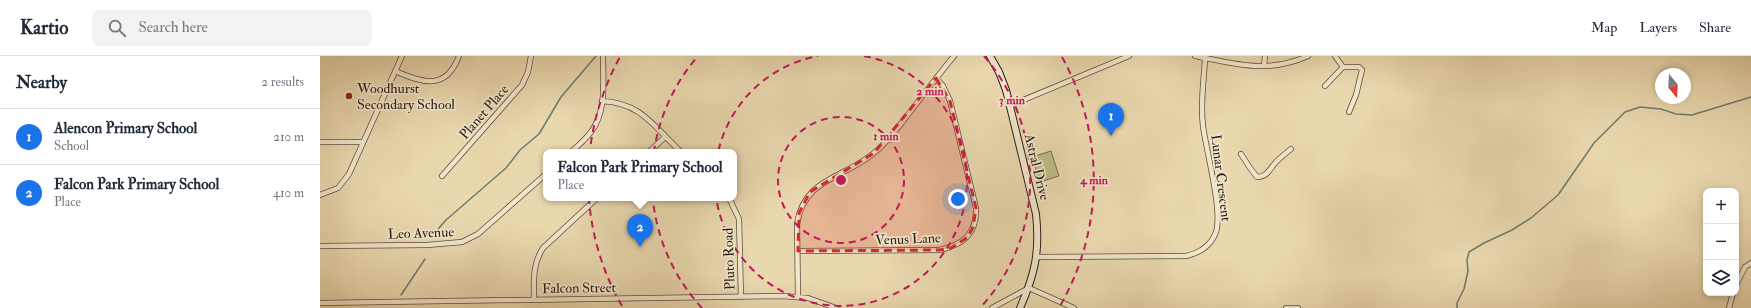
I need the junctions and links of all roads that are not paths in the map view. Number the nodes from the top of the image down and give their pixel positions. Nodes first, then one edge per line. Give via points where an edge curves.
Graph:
1 (402, 56) edge
2 (459, 56) edge
3 (531, 56) edge
4 (603, 56) edge
5 (954, 56) edge
6 (990, 56) edge
7 (1129, 56) edge
8 (1195, 56) edge
9 (1265, 56) edge
10 (1308, 56) edge
11 (1335, 56) edge
12 (1204, 58) junction
13 (1264, 66) junction
14 (1343, 67) junction
15 (395, 71) junction
16 (936, 78) junction
17 (1325, 86) dead end
18 (602, 101) junction
19 (1009, 106) junction
20 (1349, 112) dead end
21 (665, 137) junction
22 (320, 142) edge
23 (364, 142) junction
24 (574, 149) edge
25 (652, 149) edge
26 (678, 149) edge
27 (1292, 149) dead end
28 (1241, 154) dead end
29 (442, 176) dead end
30 (543, 177) edge
31 (320, 194) edge
32 (595, 201) edge
33 (730, 201) edge
34 (320, 246) edge
35 (798, 251) junction
36 (1038, 257) junction
37 (1751, 263) edge
38 (1739, 278) edge
39 (1029, 288) junction
40 (1732, 296) edge
41 (741, 297) junction
42 (798, 297) junction
43 (534, 300) junction
44 (442, 301) junction
45 (320, 303) edge
46 (443, 308) edge
47 (836, 308) edge
48 (992, 308) edge
49 (1020, 308) edge
50 (1074, 308) edge
51 (1286, 308) edge
52 (1298, 308) edge
53 (1729, 308) edge

1 - 15 street
2 - 15 street via 449,75 432,82 418,80
3 - 29 street, Planet Place via 522,85
4 - 18 street
5 - 16 street
6 - 19 street, Astral Drive via 1001,76
7 - 19 street
8 - 12 street
9 - 13 street
10 - 13 street via 1290,63
11 - 14 street
12 - 13 street via 1236,65
12 - 36 street, Lunar Crescent via 1203,124 1217,212 1216,232 1206,247 1197,254 1186,256
14 - 17 street
14 - 20 street via 1359,67 1362,70
15 - 23 street
16 - 35 street via 896,131 874,153 810,192 798,212
16 - 35 street, Venus Lane via 950,101 976,208 973,227 968,236 951,248 939,250
18 - 21 street via 632,107
18 - 24 street via 597,124
19 - 36 street, Astral Drive via 1036,214
21 - 25 street
21 - 26 street
22 - 23 street
23 - 31 street via 344,181 331,191
27 - 28 street via 1262,177 1257,177
30 - 34 street, Leo Avenue via 478,234 462,242 427,245
32 - 43 street via 543,248 534,266
33 - 41 street, Pluto Road via 739,219
35 - 42 street
36 - 39 street, Astral Drive
37 - 38 street via 1744,267
39 - 48 street
39 - 49 street, Astral Drive
39 - 50 street
40 - 53 street
41 - 42 street, Falcon Street
41 - 43 street, Falcon Street
42 - 47 street, Falcon Street
43 - 44 street, Falcon Street
44 - 45 street, Falcon Street
44 - 46 street
51 - 52 street

